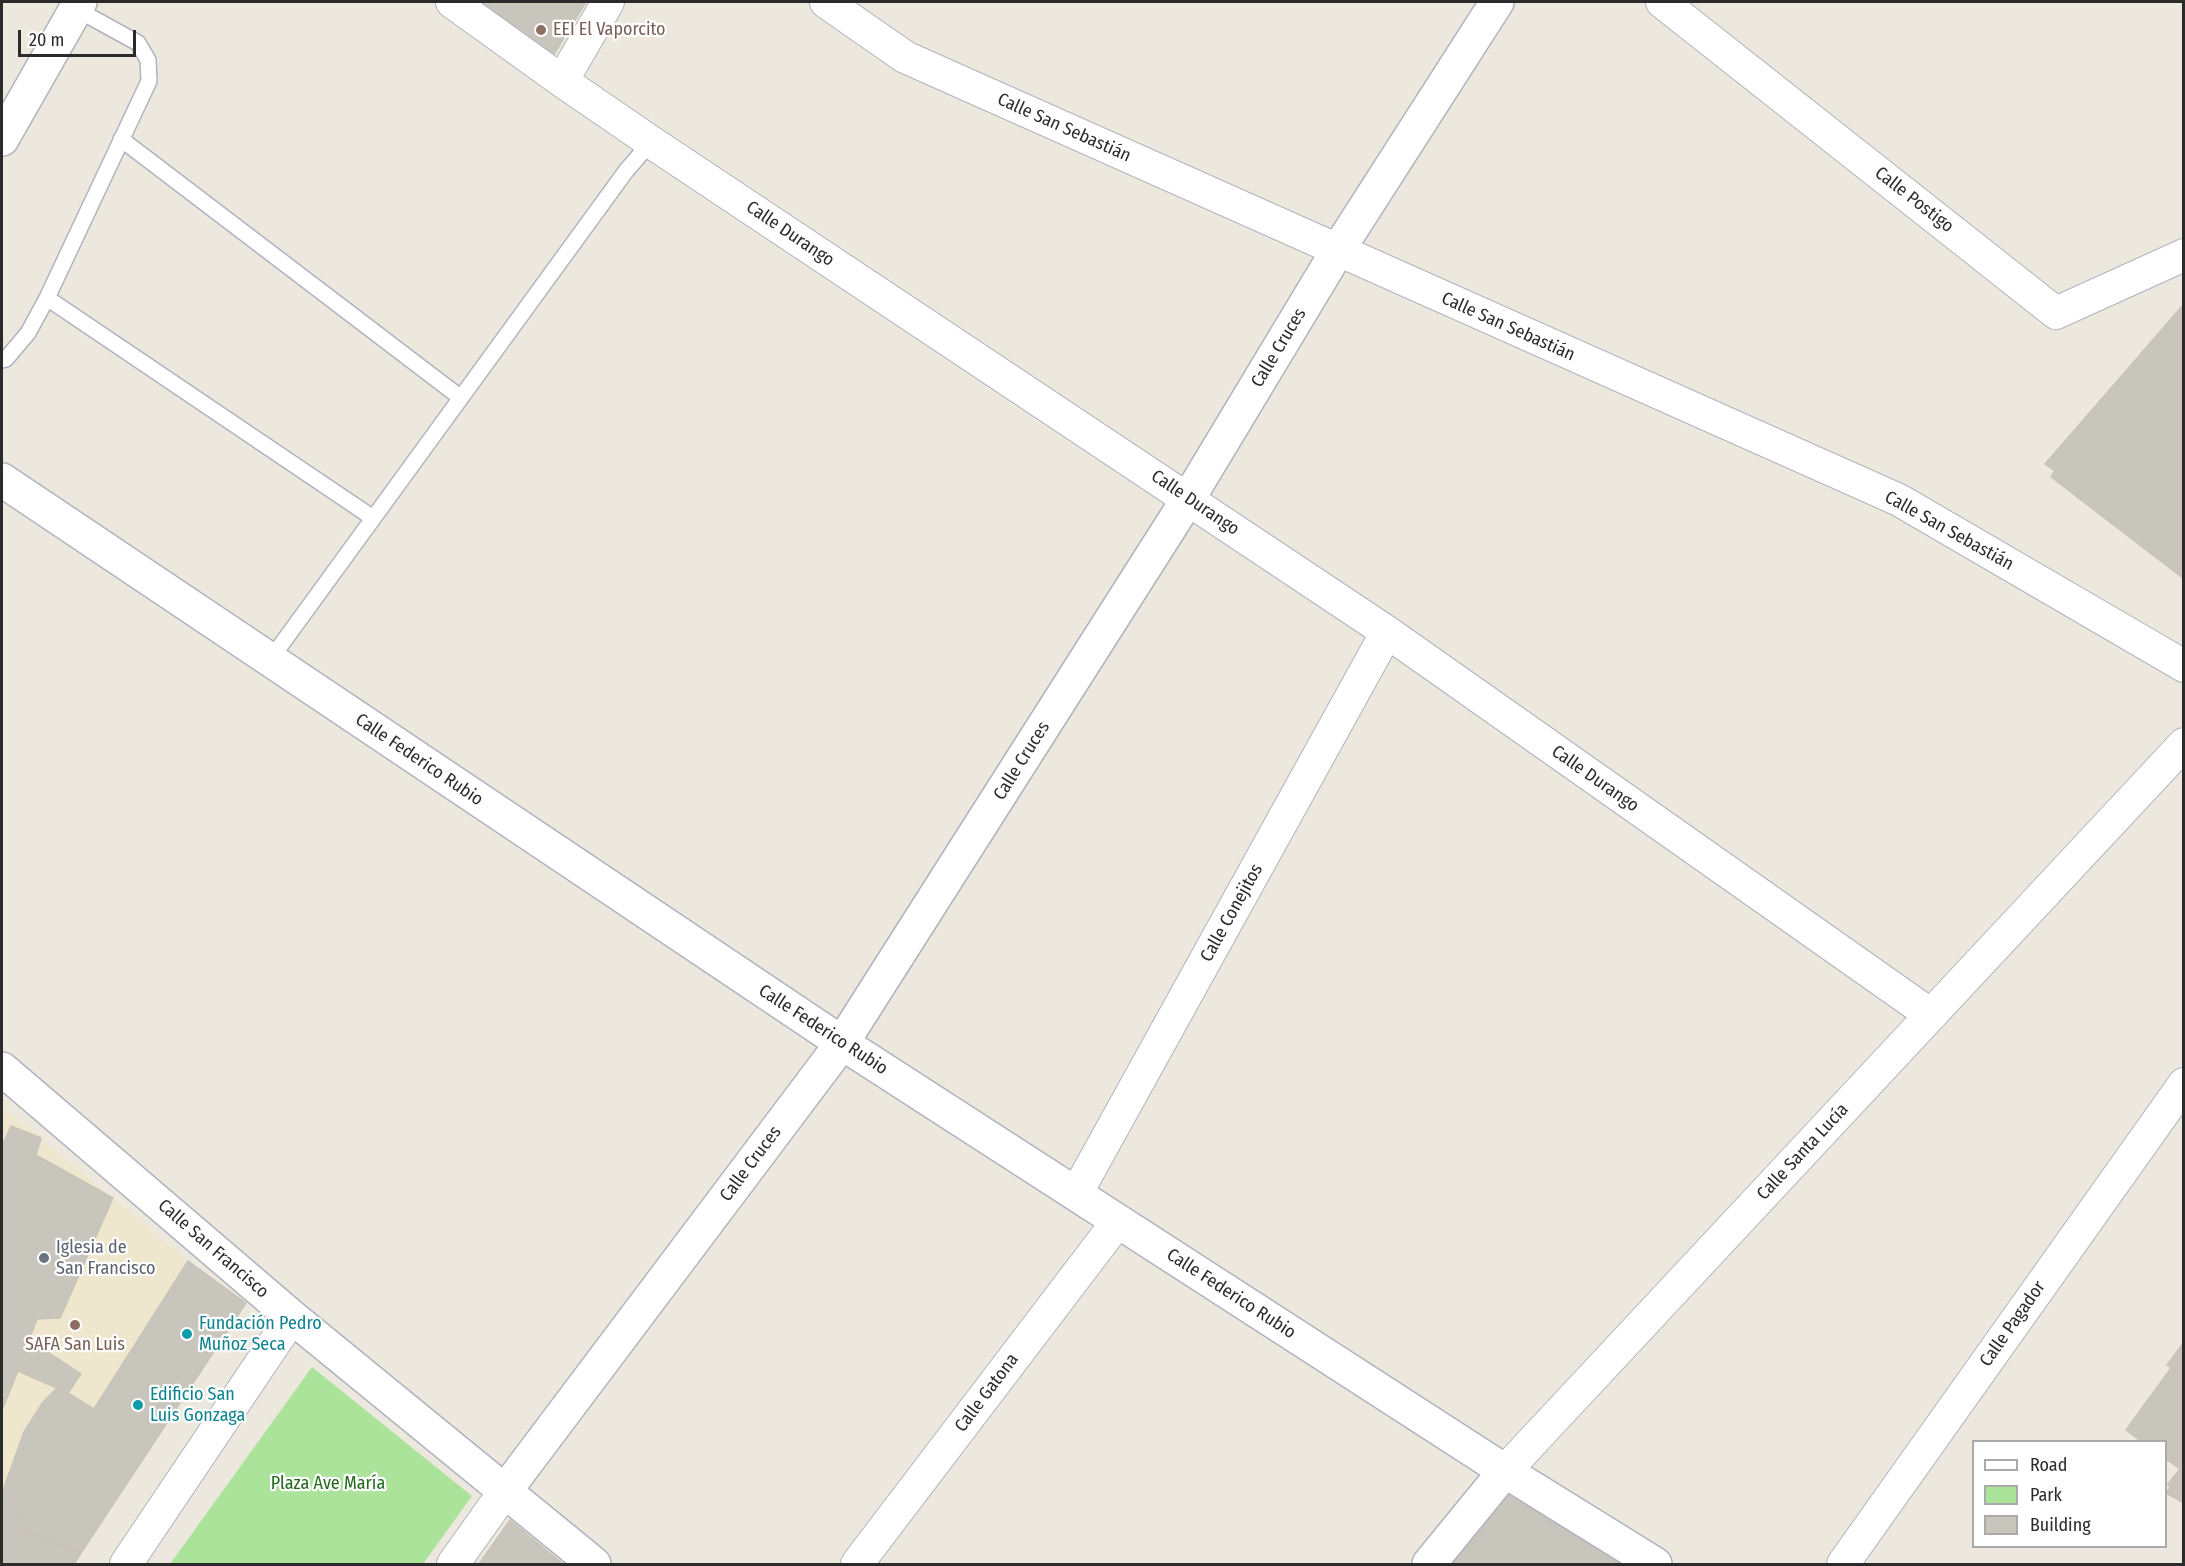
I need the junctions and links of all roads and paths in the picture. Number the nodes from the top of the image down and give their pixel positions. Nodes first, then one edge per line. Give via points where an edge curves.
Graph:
1 (452, 2) edge
2 (608, 2) edge
3 (826, 2) edge
4 (1497, 2) edge
5 (1662, 2) edge
6 (78, 5) edge
7 (562, 81) junction
8 (2, 139) edge
9 (121, 139) junction
10 (651, 142) junction
11 (1338, 250) junction
12 (2184, 255) edge
13 (47, 298) junction
14 (2, 360) edge
15 (461, 398) junction
16 (2, 480) edge
17 (1188, 499) junction
18 (373, 518) junction
19 (1387, 632) junction
20 (270, 660) junction
21 (2184, 666) edge
22 (2184, 744) edge
23 (1931, 1015) junction
24 (842, 1043) junction
25 (2, 1068) edge
26 (2179, 1102) edge
27 (1076, 1194) junction
28 (1118, 1221) junction
29 (292, 1317) junction
30 (1505, 1471) junction
31 (505, 1491) junction
32 (126, 1564) edge
33 (453, 1564) edge
34 (594, 1564) edge
35 (857, 1564) edge
36 (1429, 1564) edge
37 (1655, 1564) edge
38 (1843, 1564) edge

1 - 7 street, Calle Durango
2 - 7 street
3 - 11 street, Calle San Sebastián via 905,57
4 - 11 street, Calle Cruces
5 - 12 street, Calle Postigo via 2056,313
6 - 8 street
6 - 9 lane via 138,43 148,60 149,81
7 - 10 street, Calle Durango
9 - 13 lane
9 - 15 lane
10 - 15 lane
10 - 17 street, Calle Durango
11 - 17 street, Calle Cruces
11 - 21 street, Calle San Sebastián via 1899,500
13 - 14 lane via 27,333
13 - 18 lane
15 - 18 lane
16 - 20 street, Calle Federico Rubio
17 - 19 street, Calle Durango
17 - 24 street, Calle Cruces
18 - 20 lane
19 - 23 street, Calle Durango
19 - 27 street, Calle Conejitos
20 - 24 street, Calle Federico Rubio
22 - 23 street, Calle Santa Lucía
23 - 30 street, Calle Santa Lucía
24 - 27 street, Calle Federico Rubio
24 - 31 street, Calle Cruces
25 - 29 street, Calle San Francisco
26 - 38 street, Calle Pagador
27 - 28 street, Calle Federico Rubio
28 - 30 street, Calle Federico Rubio
28 - 35 street, Calle Gatona
29 - 31 street, Calle San Francisco
29 - 32 street
30 - 36 street, Calle Santa Lucía
30 - 37 street, Calle Federico Rubio
31 - 33 street
31 - 34 street, Calle San Francisco

